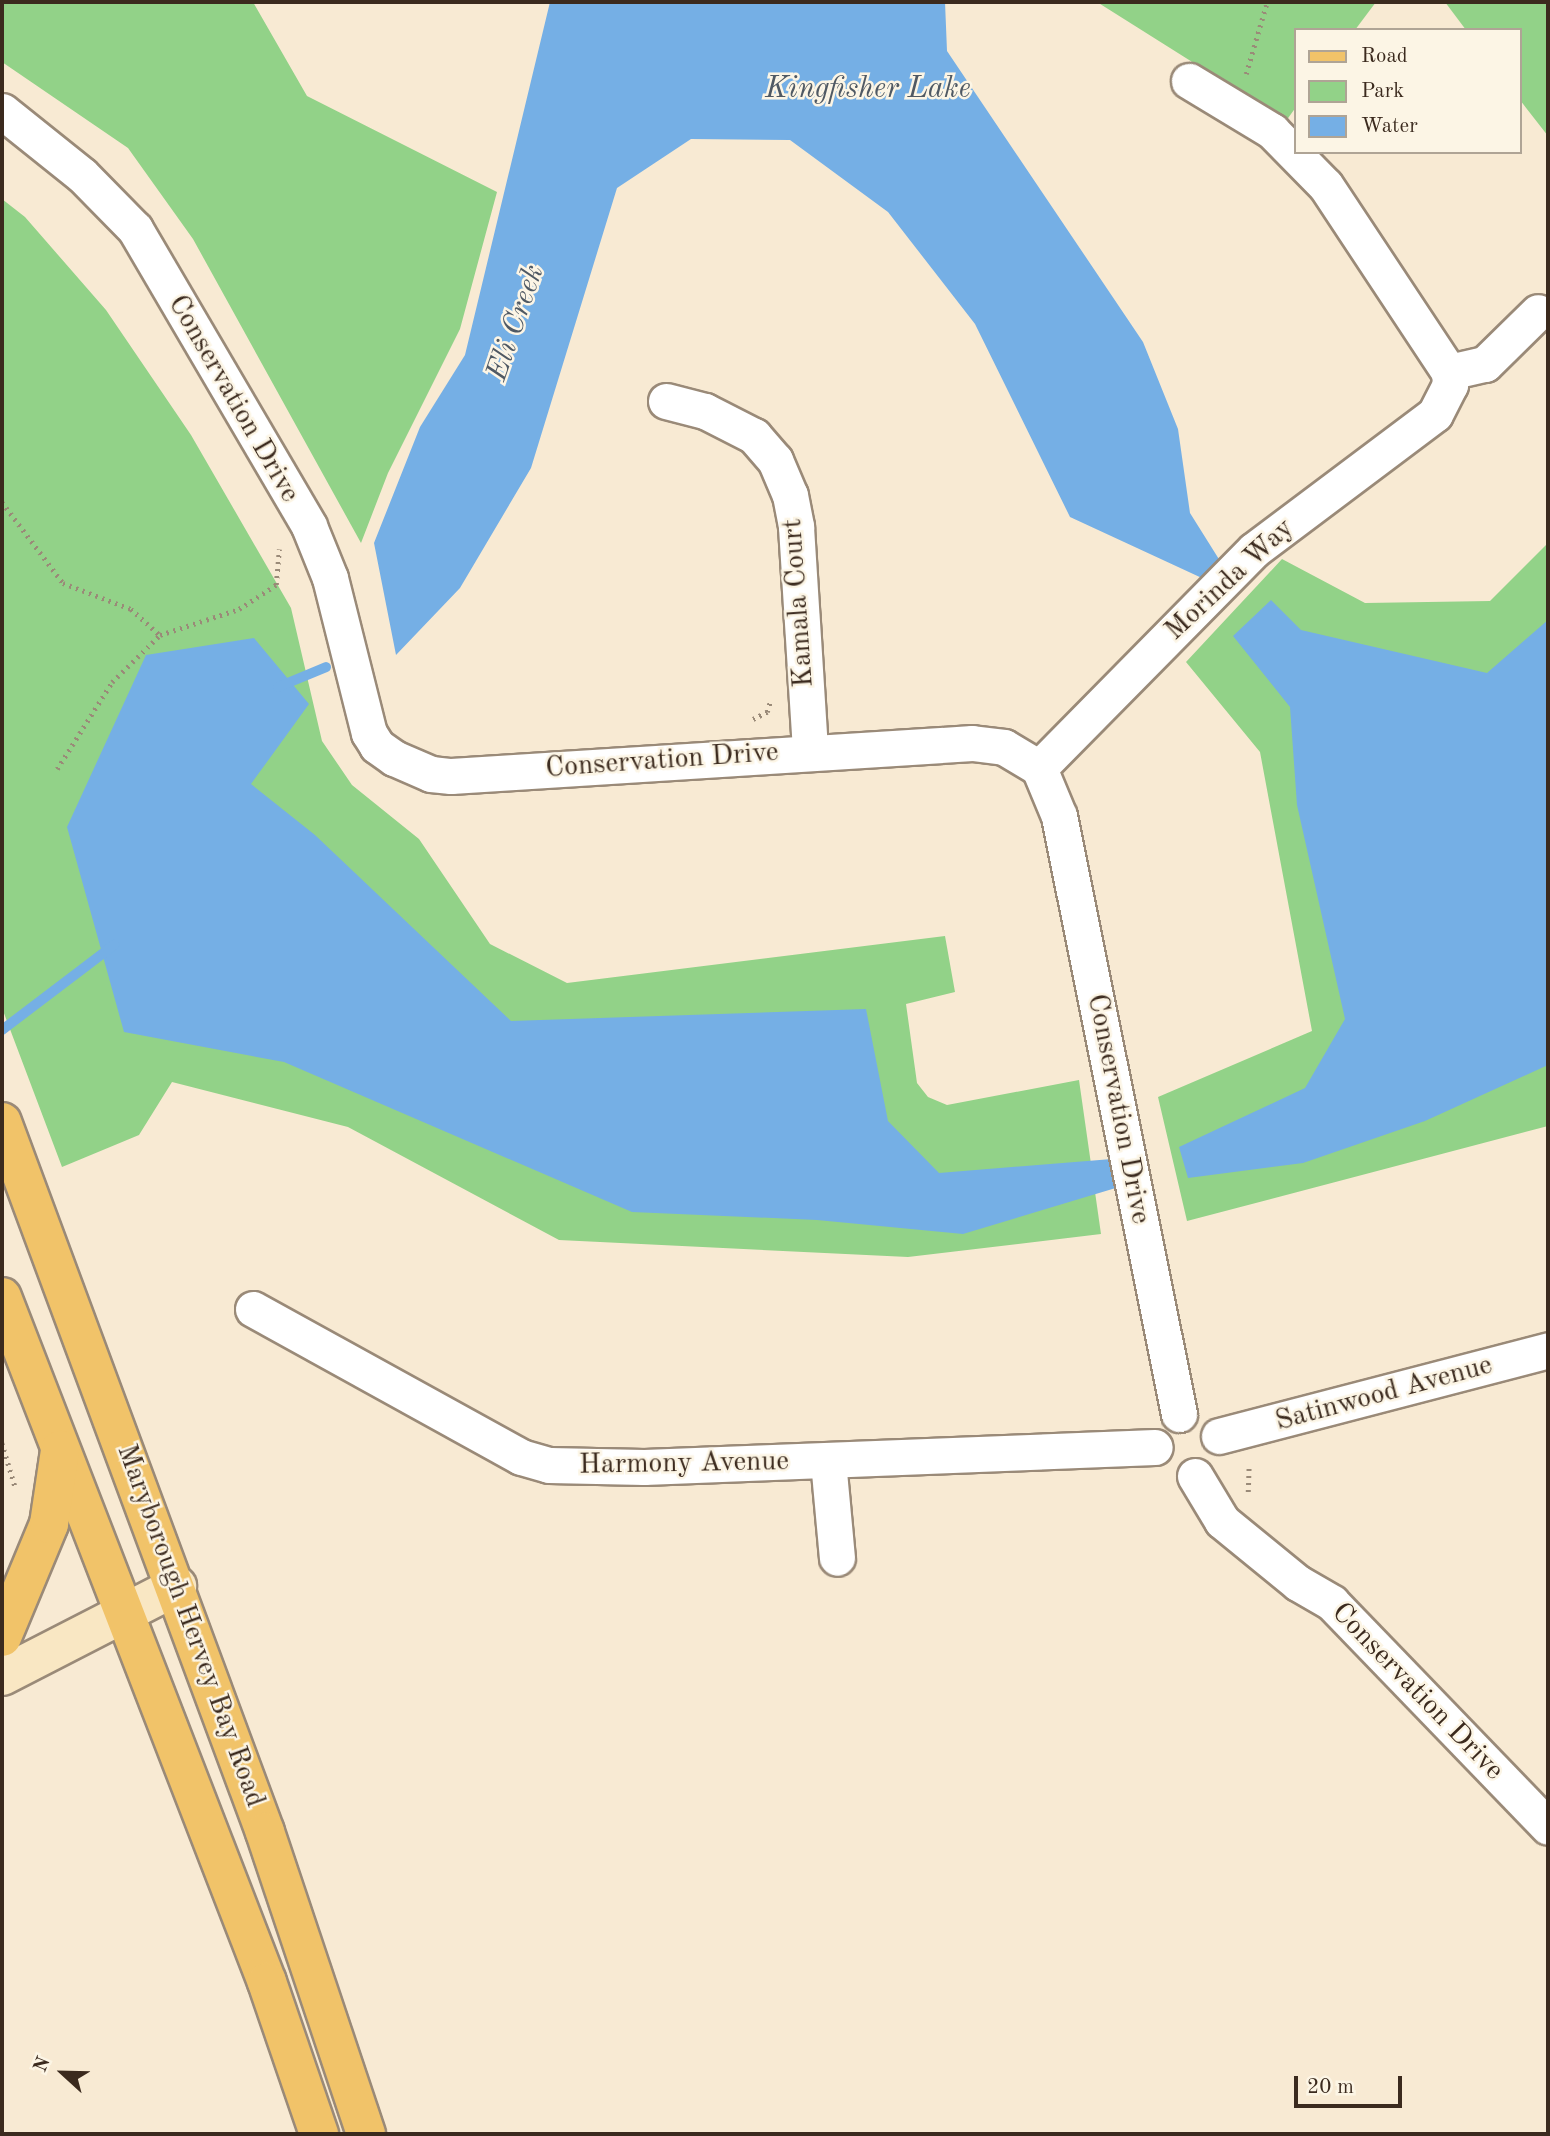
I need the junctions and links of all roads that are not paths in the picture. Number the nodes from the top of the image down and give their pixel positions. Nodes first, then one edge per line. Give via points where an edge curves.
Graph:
1 (1189, 81) dead end
2 (2, 111) edge
3 (1294, 153) edge
4 (1295, 154) edge
5 (1538, 312) dead end
6 (1448, 372) junction
7 (666, 401) dead end
8 (810, 750) junction
9 (1039, 768) junction
10 (2, 1122) edge
11 (2, 1297) edge
12 (253, 1309) dead end
13 (1548, 1350) edge
14 (1179, 1414) junction
15 (1219, 1436) junction
16 (1155, 1447) junction
17 (60, 1448) junction
18 (828, 1461) junction
19 (1195, 1476) junction
20 (837, 1558) dead end
21 (177, 1586) junction
22 (125, 1609) junction
23 (2, 1637) edge
24 (2, 1676) edge
25 (1548, 1827) edge
26 (319, 2134) edge
27 (366, 2134) edge

1 - 3 street via 1272,131
2 - 8 street, Conservation Drive via 82,175 135,229 309,526 330,578 358,702 377,746 411,767 451,776
4 - 6 street via 1325,185
5 - 6 street via 1485,364
6 - 9 street, Morinda Way via 1446,398 1435,414 1254,550
7 - 8 street, Kamala Court via 705,411 754,436 775,460 790,495
8 - 9 street, Conservation Drive via 972,743 1004,747
9 - 14 street, Conservation Drive via 1059,816
10 - 21 main road, Maryborough Hervey Bay Road
11 - 17 main road, Maryborough Hervey Bay Road
12 - 18 street, Harmony Avenue via 521,1457 549,1465
13 - 15 street, Satinwood Avenue
14 - 15 street via 1206,1419
14 - 16 street via 1161,1427
15 - 19 street via 1216,1460
16 - 18 street, Harmony Avenue
16 - 19 street via 1167,1471
17 - 22 main road, Maryborough Hervey Bay Road
17 - 23 main road via 49,1524
18 - 20 street
19 - 25 street, Conservation Drive via 1222,1521 1290,1578 1332,1602
21 - 22 main road
21 - 27 main road, Maryborough Hervey Bay Road
22 - 24 main road
22 - 26 main road, Maryborough Hervey Bay Road via 267,1982

